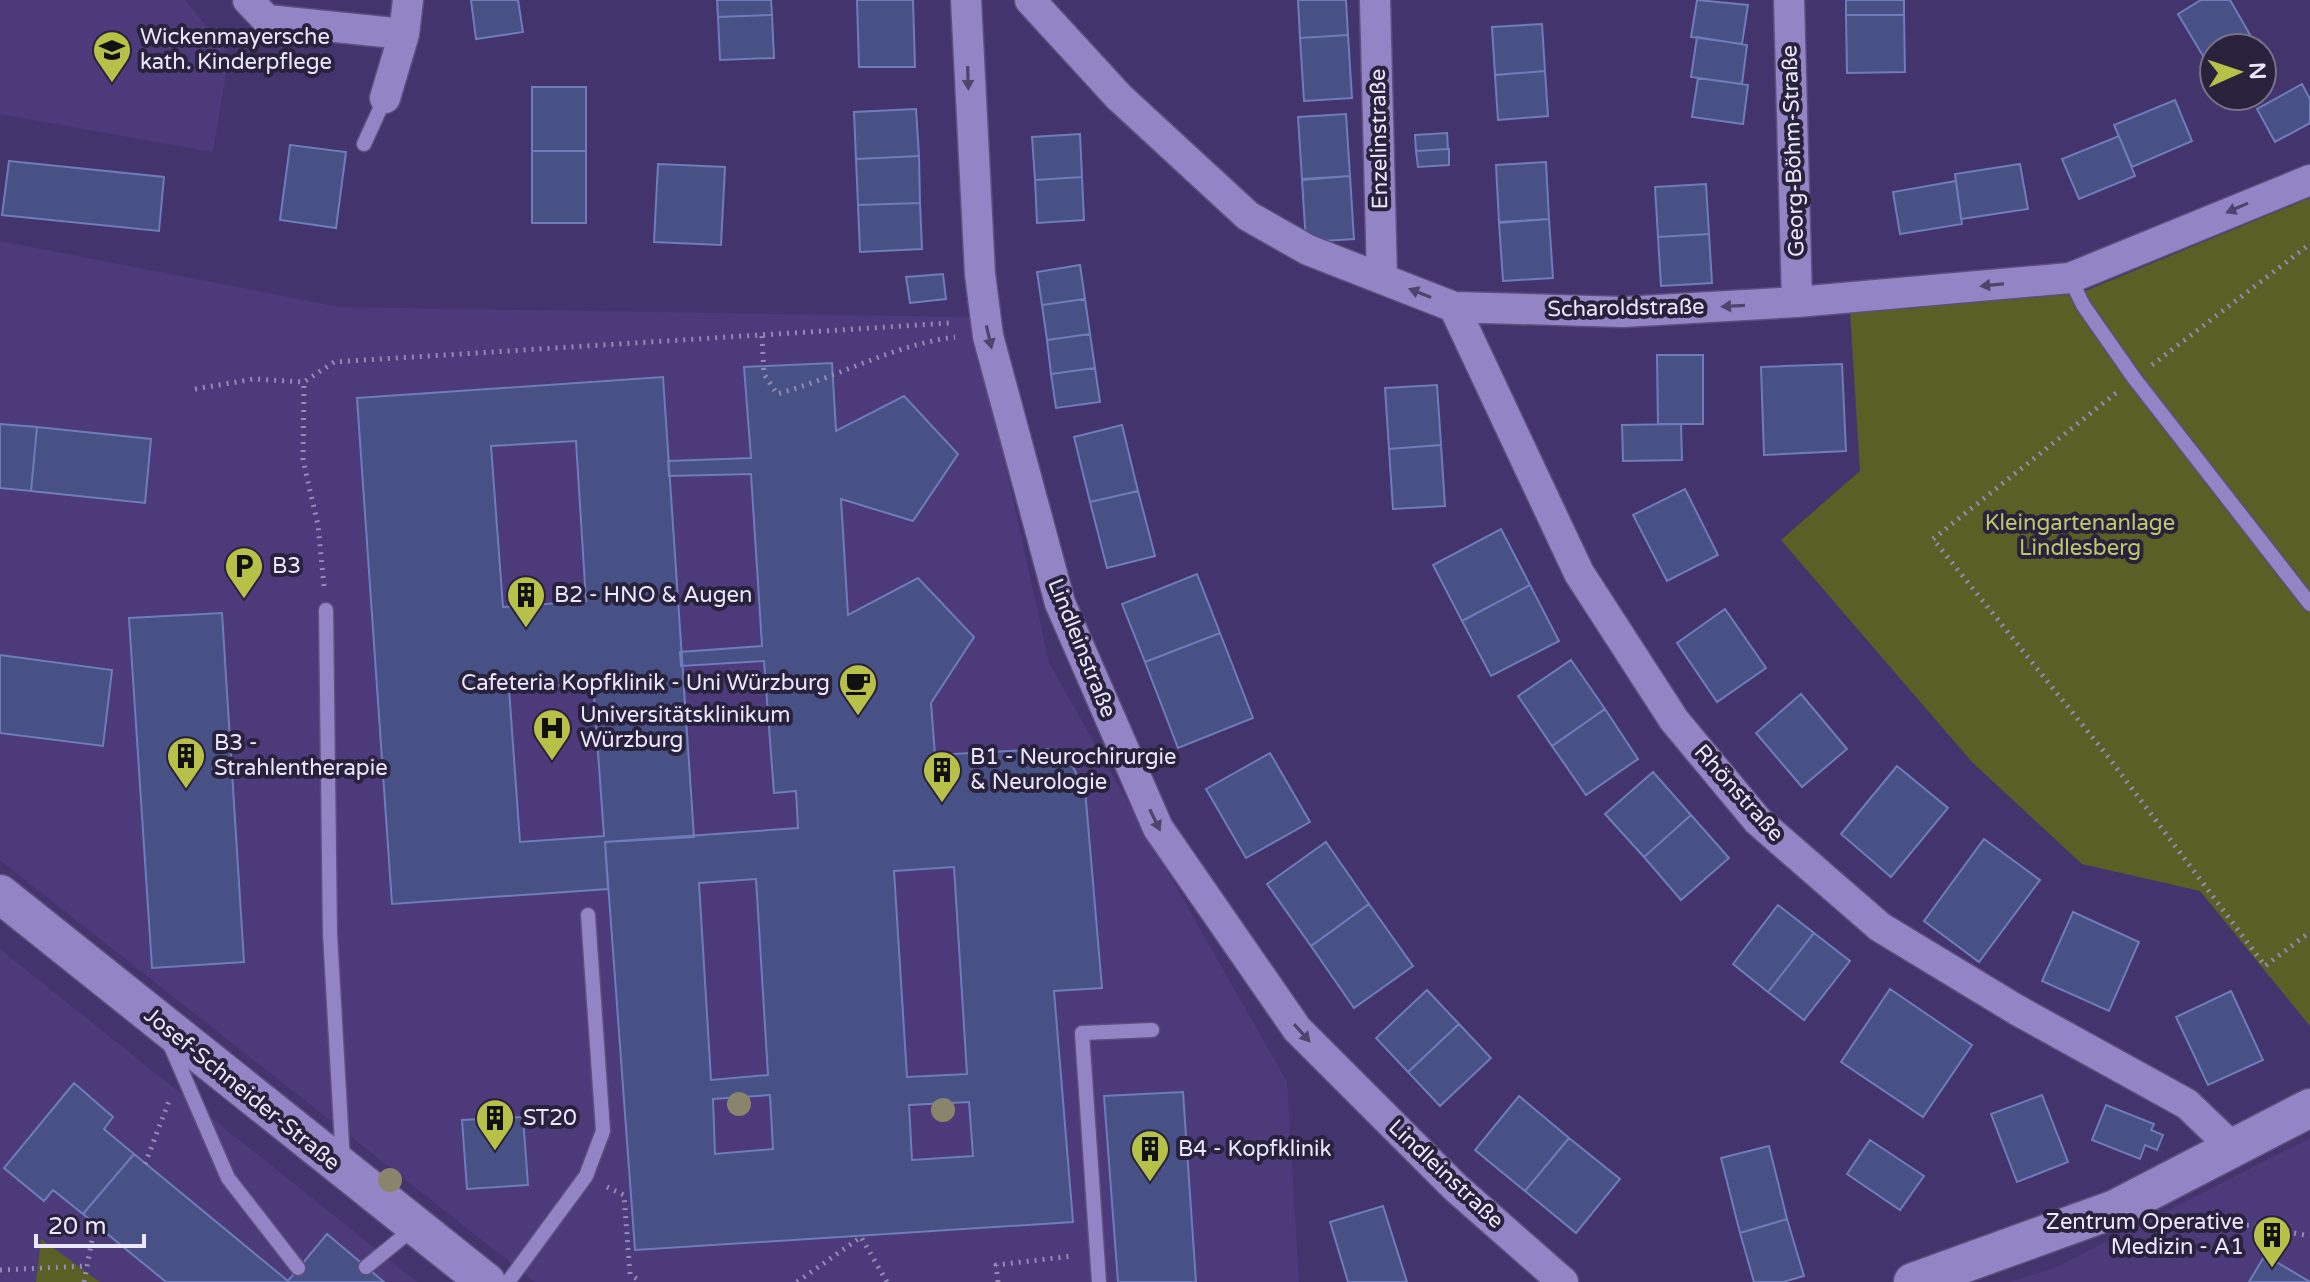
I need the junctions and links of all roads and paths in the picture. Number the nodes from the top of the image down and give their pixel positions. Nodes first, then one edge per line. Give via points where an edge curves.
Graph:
1 (248, 0) edge
2 (408, 0) edge
3 (966, 0) edge
4 (1030, 0) edge
5 (1375, 0) edge
6 (1789, 0) edge
7 (404, 34) junction
8 (385, 98) joint
9 (364, 144) dead end
10 (2310, 180) edge
11 (2310, 244) edge
12 (1382, 278) junction
13 (2070, 278) junction
14 (1797, 302) junction
15 (1454, 307) junction
16 (762, 336) junction
17 (2134, 378) junction
18 (304, 382) junction
19 (195, 389) dead end
20 (2310, 604) edge
21 (326, 610) joint
22 (0, 894) edge
23 (588, 915) dead end
24 (2310, 932) edge
25 (161, 1024) junction
26 (1152, 1030) dead end
27 (181, 1068) junction
28 (2310, 1108) edge
29 (2234, 1149) junction
30 (145, 1164) dead end
31 (344, 1169) junction
32 (586, 1176) junction
33 (2115, 1209) junction
34 (95, 1224) dead end
35 (416, 1227) junction
36 (2310, 1236) edge
37 (1097, 1254) junction
38 (86, 1266) junction
39 (366, 1267) dead end
40 (298, 1268) dead end
41 (0, 1270) edge
42 (84, 1282) edge
43 (486, 1282) edge
44 (508, 1282) edge
45 (641, 1282) edge
46 (797, 1282) edge
47 (887, 1282) edge
48 (998, 1282) edge
49 (1099, 1282) edge
50 (1563, 1282) edge
51 (1913, 1282) edge

1 - 7 street via 267,20
2 - 7 street
3 -> 50 street, Lindleinstraße via 988,336 1060,603 1158,828 1297,1029 1455,1187
4 - 12 street, Scharoldstraße via 1119,97 1248,216 1308,250
5 - 12 street, Enzelinstraße
6 - 14 street, Georg-Böhm-Straße
7 - 8 street
8 - 9 lane
10 -> 13 street, Scharoldstraße
11 - 17 path
15 -> 12 street, Scharoldstraße
13 -> 14 street, Scharoldstraße
13 - 17 lane
14 -> 15 street, Scharoldstraße via 1623,312
15 - 29 street, Rhönstraße via 1579,573 1674,720 1758,821 1880,927 2187,1104
16 - 16 path via 764,374 777,394 818,383 892,351 953,337 950,323
16 - 18 path via 334,362
17 - 20 lane
17 - 24 path via 1933,539 2109,758 2265,966
18 - 19 path via 254,379
18 - 21 path via 303,460 318,525
21 - 31 lane via 330,934
22 - 25 street, Josef-Schneider-Straße
23 - 32 lane via 603,1131
25 - 27 lane
25 - 31 street, Josef-Schneider-Straße
26 - 37 lane via 1082,1033
27 - 30 path
27 - 40 lane via 228,1178
28 - 29 street
29 - 33 street
31 - 35 street, Josef-Schneider-Straße
32 - 44 lane
32 - 45 path via 624,1195 630,1274
33 - 36 path
33 - 51 street
34 - 38 path
35 - 39 lane
35 - 43 street, Josef-Schneider-Straße
37 - 48 path via 996,1265
37 - 49 lane
38 - 41 path
38 - 42 path
46 - 47 path via 861,1237

